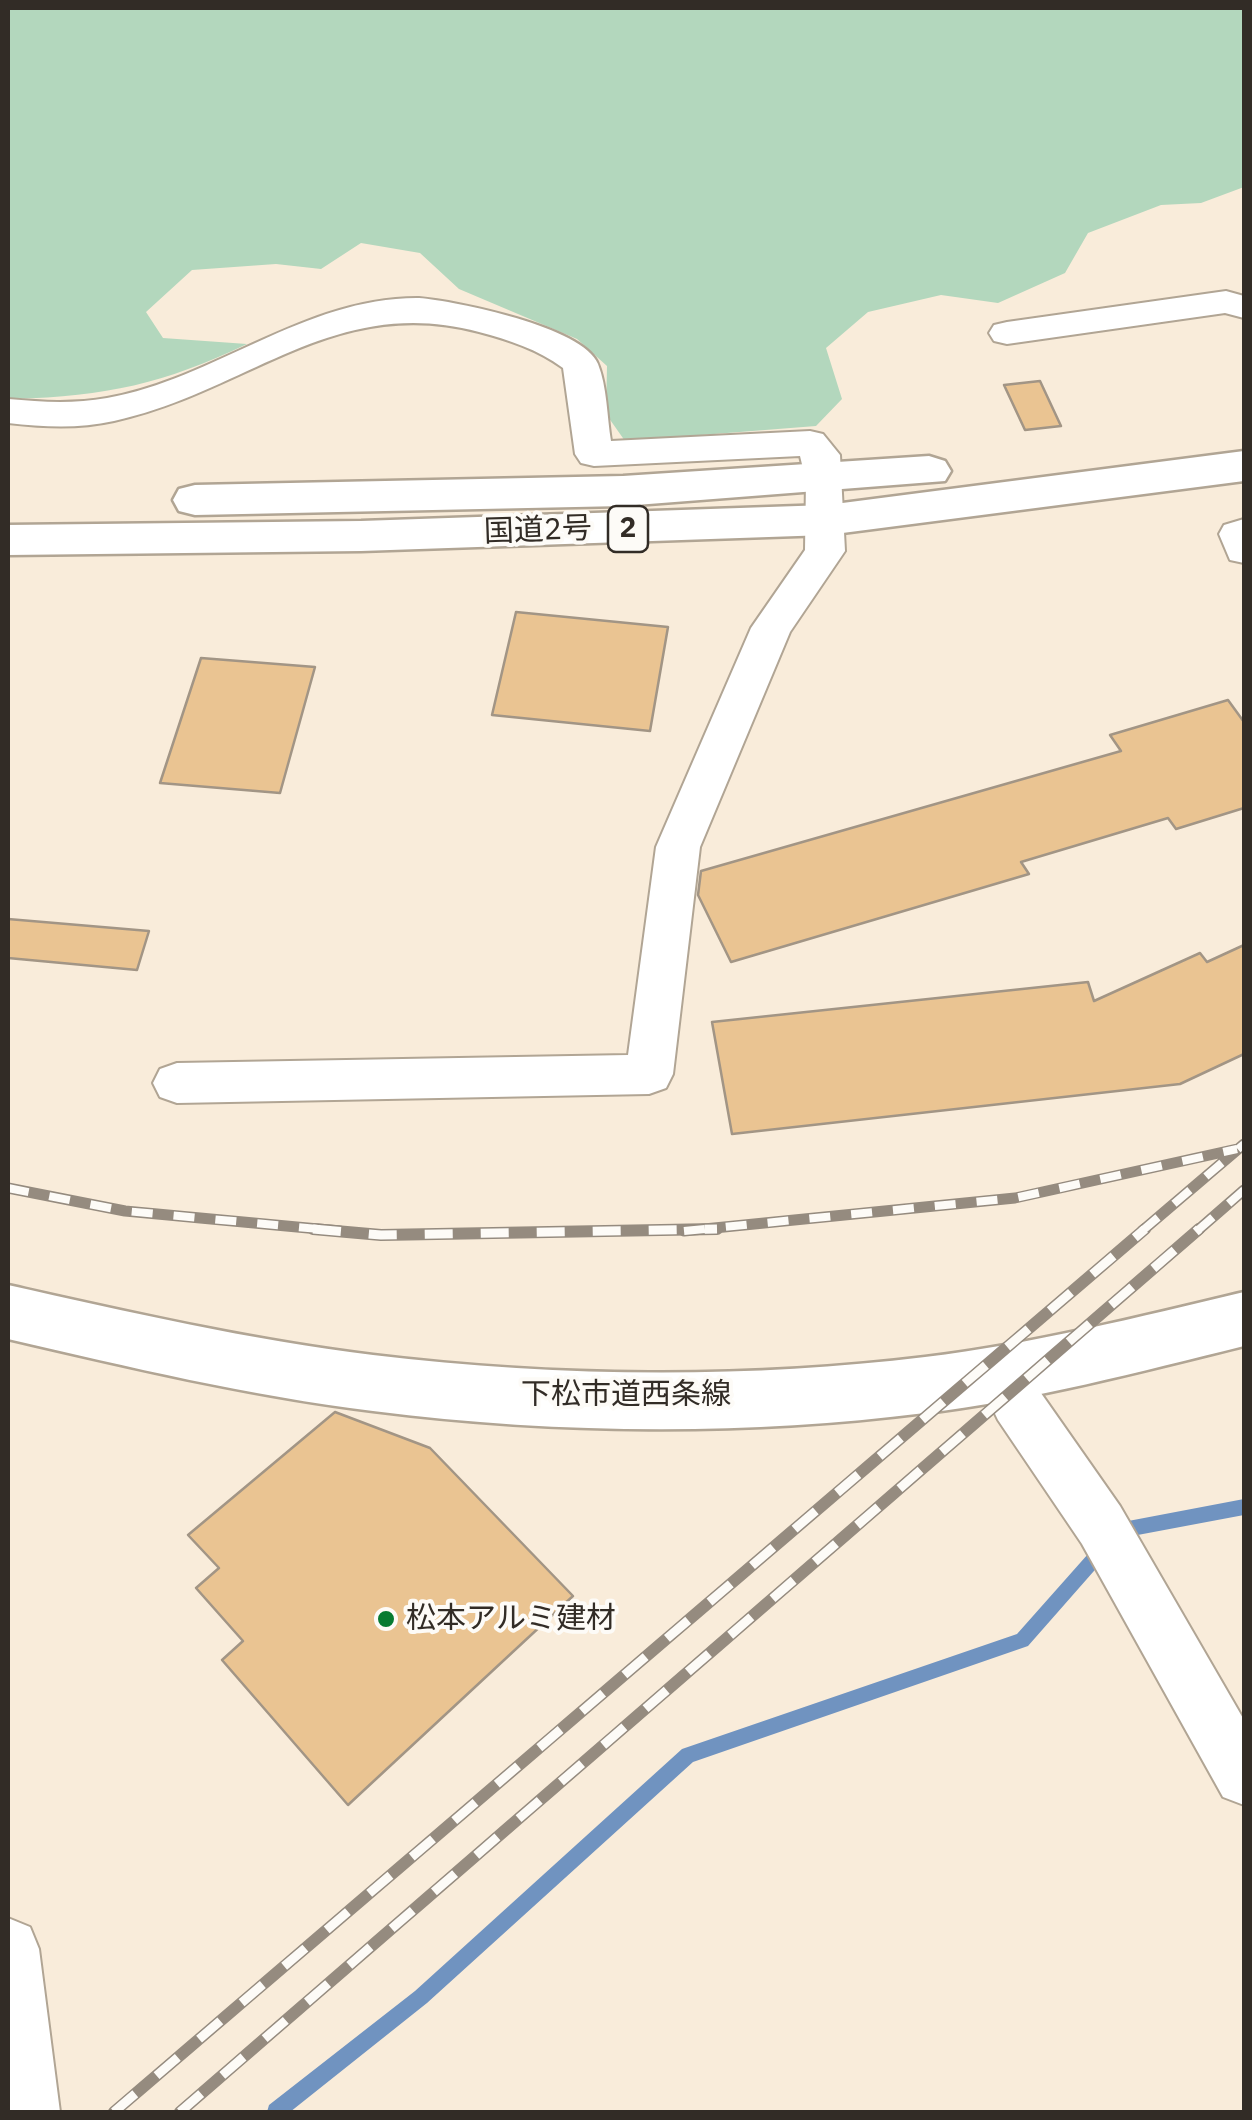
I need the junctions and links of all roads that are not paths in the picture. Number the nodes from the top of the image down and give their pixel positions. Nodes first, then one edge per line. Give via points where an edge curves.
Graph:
1 (1244, 307) edge
2 (1007, 333) dead end
3 (8, 411) edge
4 (1244, 430) edge
5 (1244, 466) edge
6 (826, 500) junction
7 (8, 502) edge
8 (1244, 532) edge
9 (8, 540) edge
10 (1244, 550) edge
11 (176, 1083) dead end
12 (8, 1312) edge
13 (1244, 1319) edge
14 (1001, 1372) junction
15 (1244, 1776) edge
16 (8, 1948) edge
17 (28, 2112) edge

1 - 2 street via 1226,302
3 - 6 street via 42,418 98,415 179,390 292,338 359,316 448,312 552,340 580,364 594,454 810,443 821,455
4 - 6 main road, 国道2号 / 2 via 1033,460
5 - 6 main road, 国道2号 / 2
6 - 7 main road, 国道2号 / 2 via 622,491
6 - 9 main road, 国道2号 / 2 via 361,536
6 - 11 street via 826,551 772,628 678,848 649,1074
8 - 10 street via 1238,534
12 - 14 main road, 下松市道西条線 via 216,1358 422,1388 606,1401 881,1390
13 - 14 main road, 下松市道西条線
14 - 15 street via 1100,1526
16 - 17 street

